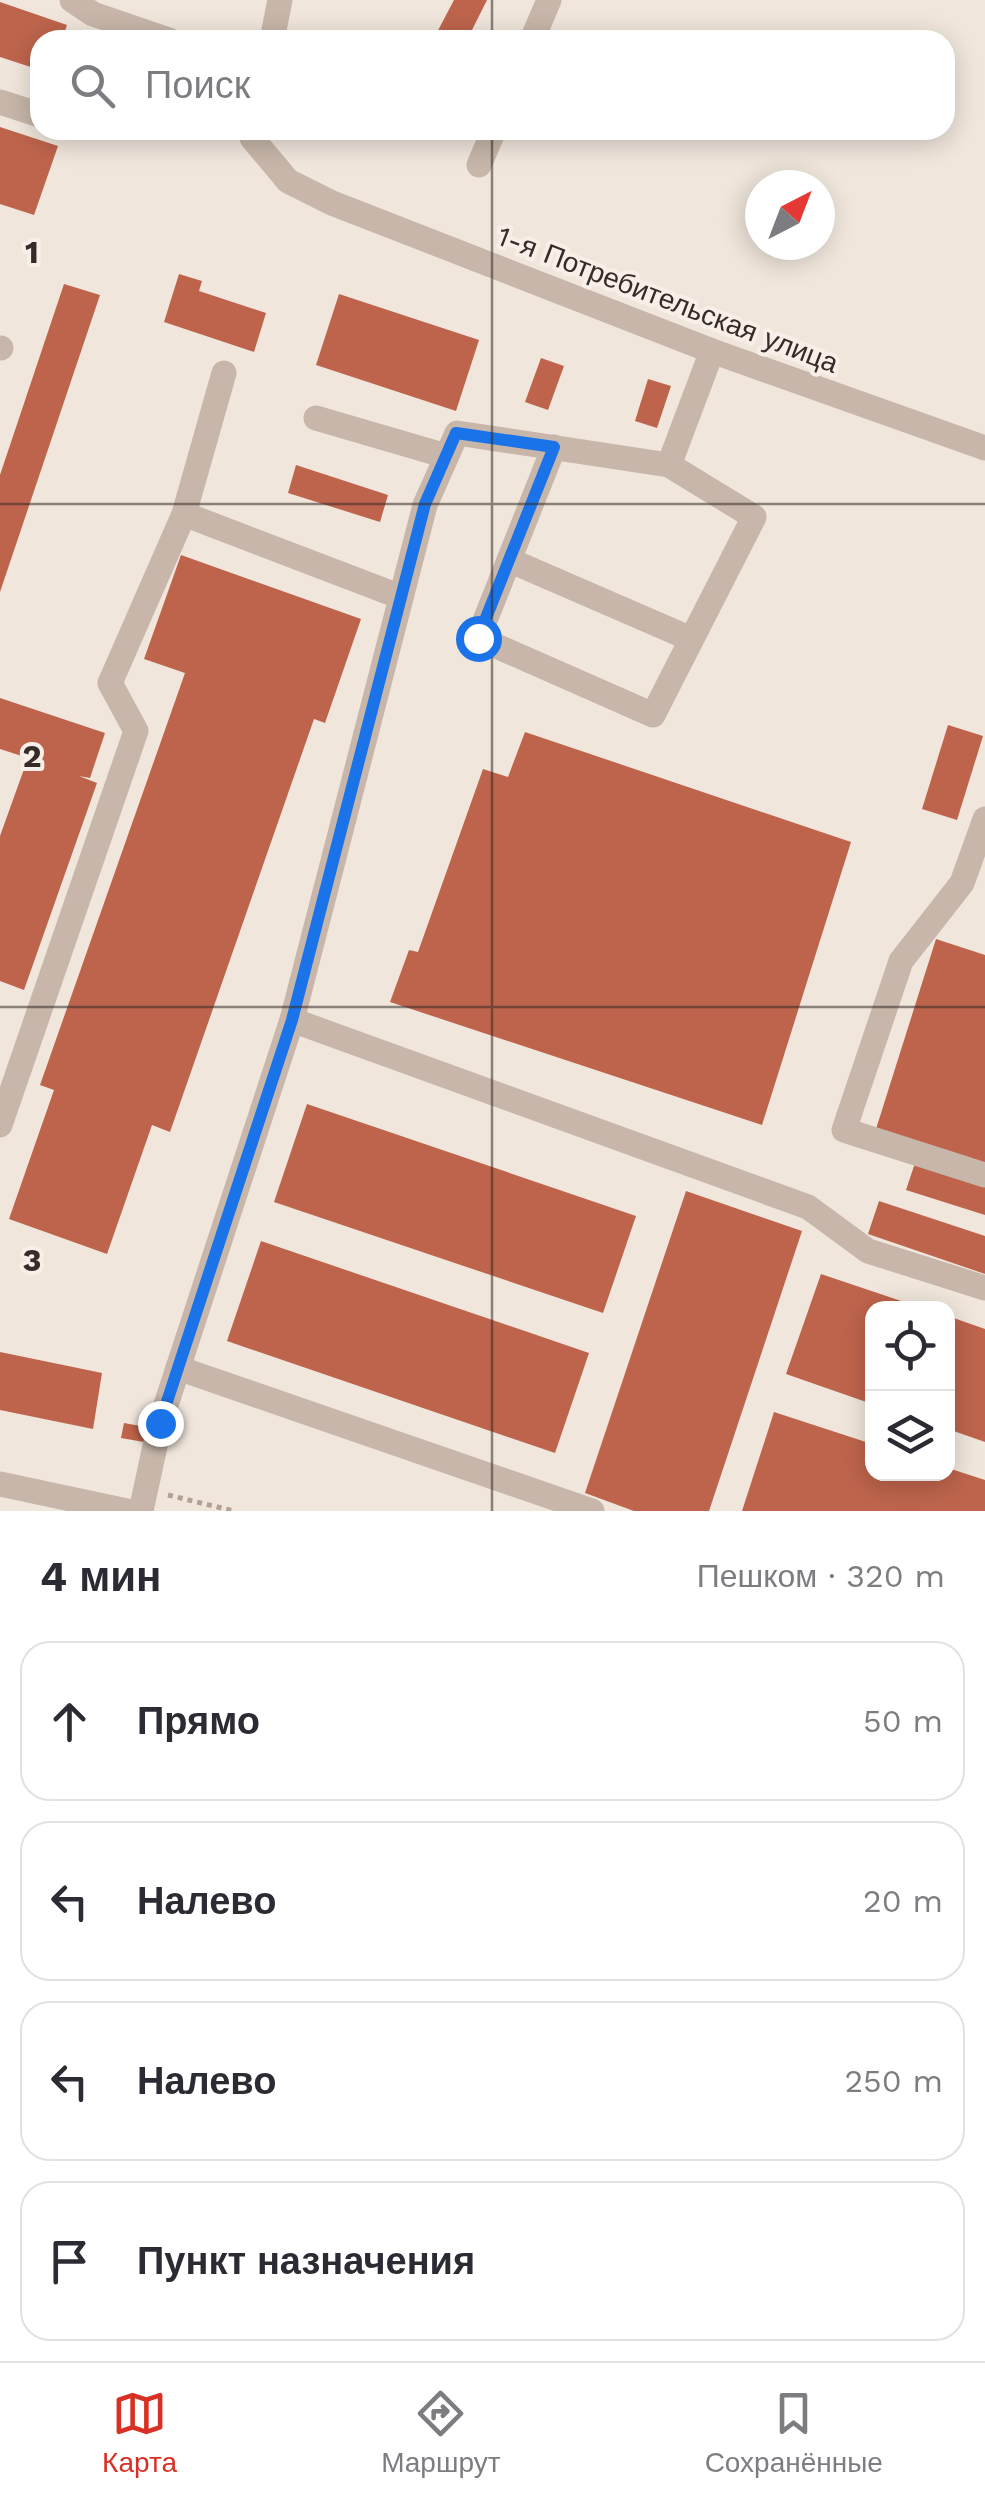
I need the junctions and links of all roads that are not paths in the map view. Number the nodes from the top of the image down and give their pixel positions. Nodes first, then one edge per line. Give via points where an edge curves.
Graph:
1 (72, 0) edge
2 (280, 0) edge
3 (550, 0) edge
4 (140, 30) edge
5 (274, 30) edge
6 (536, 30) edge
7 (0, 102) edge
8 (30, 112) edge
9 (254, 140) edge
10 (490, 140) edge
11 (479, 164) dead end
12 (712, 351) junction
13 (224, 372) dead end
14 (316, 418) dead end
15 (554, 447) junction
16 (985, 448) edge
17 (446, 456) junction
18 (669, 465) junction
19 (184, 514) junction
20 (509, 560) junction
21 (401, 596) junction
22 (691, 639) junction
23 (985, 819) edge
24 (292, 1020) junction
25 (0, 1125) edge
26 (985, 1175) edge
27 (985, 1288) edge
28 (178, 1368) junction
29 (0, 1484) edge
30 (127, 1511) edge
31 (142, 1511) edge
32 (592, 1511) edge

1 - 4 street
2 - 5 street
3 - 6 street
7 - 8 street
9 - 12 street, 1-я Потребительская улица via 288,181 332,203
10 - 11 street
12 - 16 street, 1-я Потребительская улица
12 - 18 street
13 - 19 street
14 - 17 street
15 - 17 street via 456,433
15 - 18 street
15 - 20 street
17 - 21 street via 425,504
18 - 22 street via 754,517
19 - 21 street
19 - 25 street via 110,683 136,730
20 - 22 street
20 - 22 street via 478,638 653,715
21 - 24 street
23 - 26 street via 962,884 901,961 844,1130
24 - 27 street via 808,1207 868,1250
24 - 28 street
28 - 31 street
28 - 32 street
29 - 30 street

